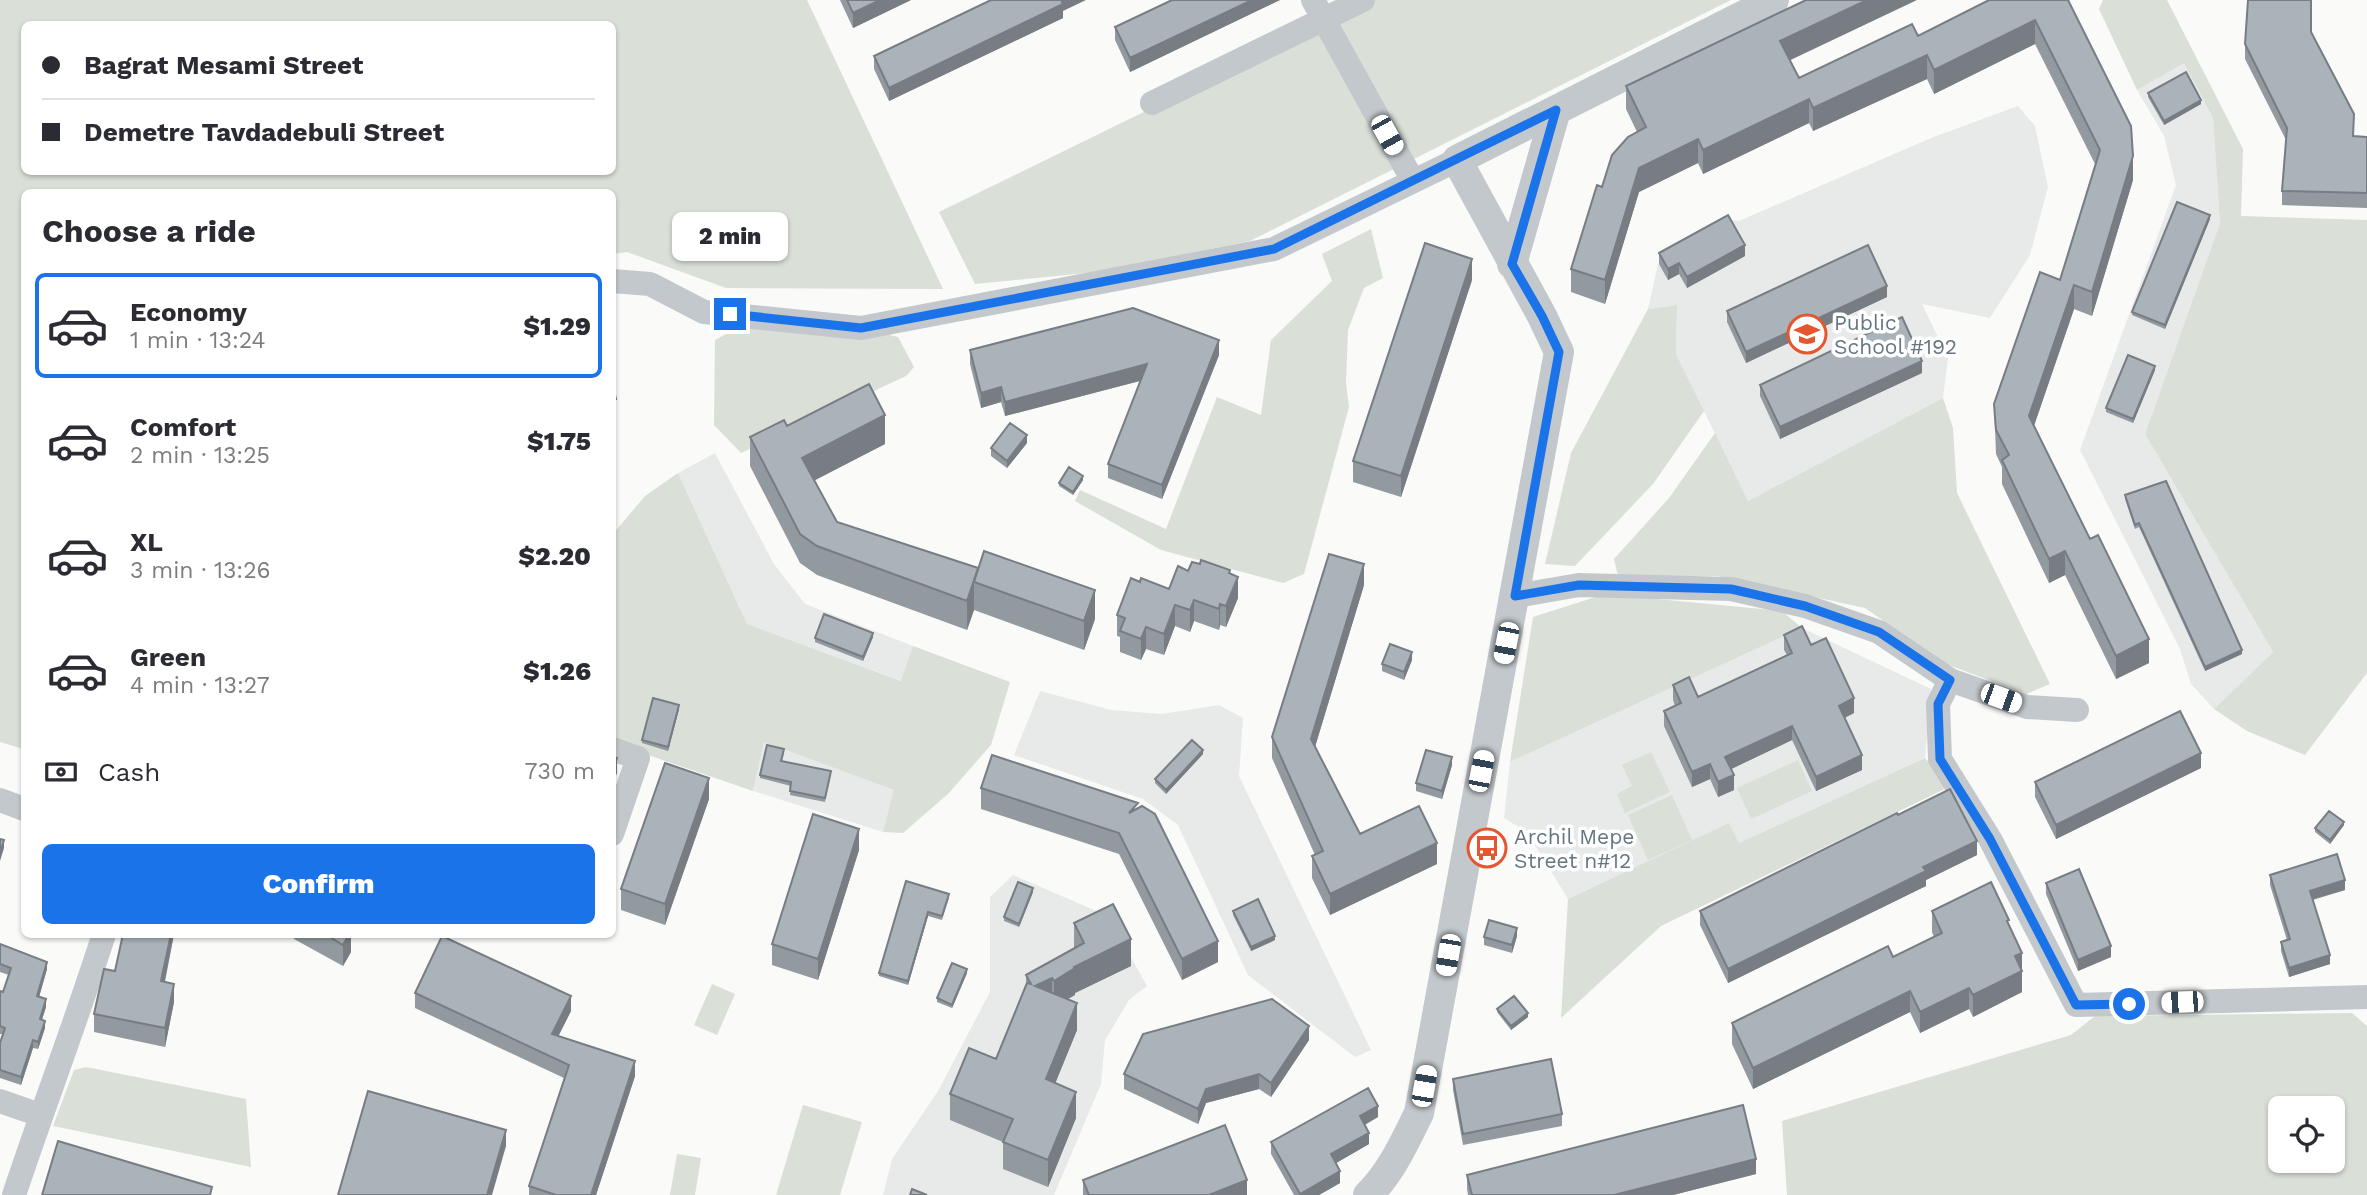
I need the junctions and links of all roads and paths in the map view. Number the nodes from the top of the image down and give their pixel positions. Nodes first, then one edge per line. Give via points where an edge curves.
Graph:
1 (1363, 0) edge
2 (1774, 0) edge
3 (1317, 10) edge
4 (1153, 103) dead end
5 (1556, 110) junction
6 (1457, 160) junction
7 (1413, 181) junction
8 (1512, 264) junction
9 (616, 281) edge
10 (1515, 596) junction
11 (1950, 680) junction
12 (2077, 710) dead end
13 (616, 751) edge
14 (0, 800) edge
15 (21, 808) edge
16 (616, 822) edge
17 (103, 938) edge
18 (2367, 997) edge
19 (0, 1101) edge
20 (40, 1115) junction
21 (15, 1195) edge
22 (1368, 1195) edge

1 - 3 street
2 - 5 street
3 - 4 street
3 - 7 street
5 - 6 street
5 - 8 street
6 - 7 street
6 - 8 street
7 - 9 street via 1274,249 861,328 704,312 651,278
8 - 10 street via 1559,352
10 - 11 street via 1579,585 1731,589 1805,606 1879,632
10 - 22 street via 1419,1113 1403,1146
11 - 12 street via 2027,707
11 - 18 street via 1938,704 1940,759 1990,839 2076,1005
13 - 16 street via 638,758
14 - 15 street
17 - 20 street
19 - 20 street
20 - 21 street

